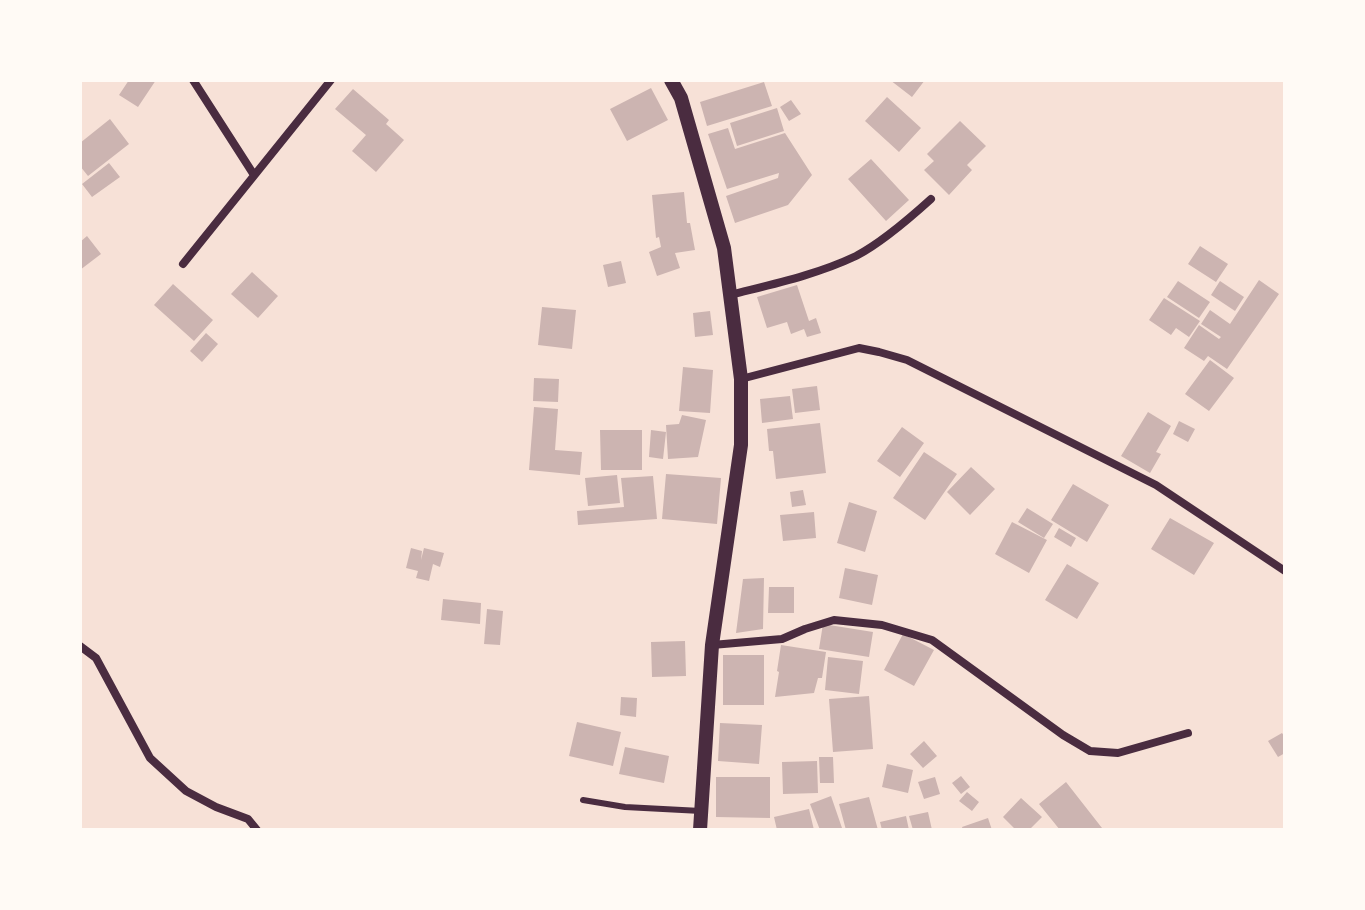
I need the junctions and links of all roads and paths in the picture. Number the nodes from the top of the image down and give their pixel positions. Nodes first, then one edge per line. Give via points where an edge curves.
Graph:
1 (193, 80) edge
2 (331, 80) edge
3 (671, 80) edge
4 (254, 175) junction
5 (931, 199) dead end
6 (183, 264) dead end
7 (730, 295) junction
8 (741, 379) junction
9 (1285, 571) edge
10 (712, 645) junction
11 (80, 646) edge
12 (1188, 733) dead end
13 (583, 800) dead end
14 (701, 811) junction
15 (257, 830) edge
16 (700, 830) edge

1 - 4 street
2 - 4 street
3 - 7 street via 681,98 724,248
4 - 6 street
5 - 7 street via 859,254 808,275
7 - 8 street
8 - 9 street via 859,348 907,360 1156,485
8 - 10 street via 741,445
10 - 12 street via 782,639 834,620 882,625 932,640 1090,751 1118,753
10 - 14 street
11 - 15 street via 96,658 150,758 186,791 248,819
13 - 14 lane
14 - 16 street

